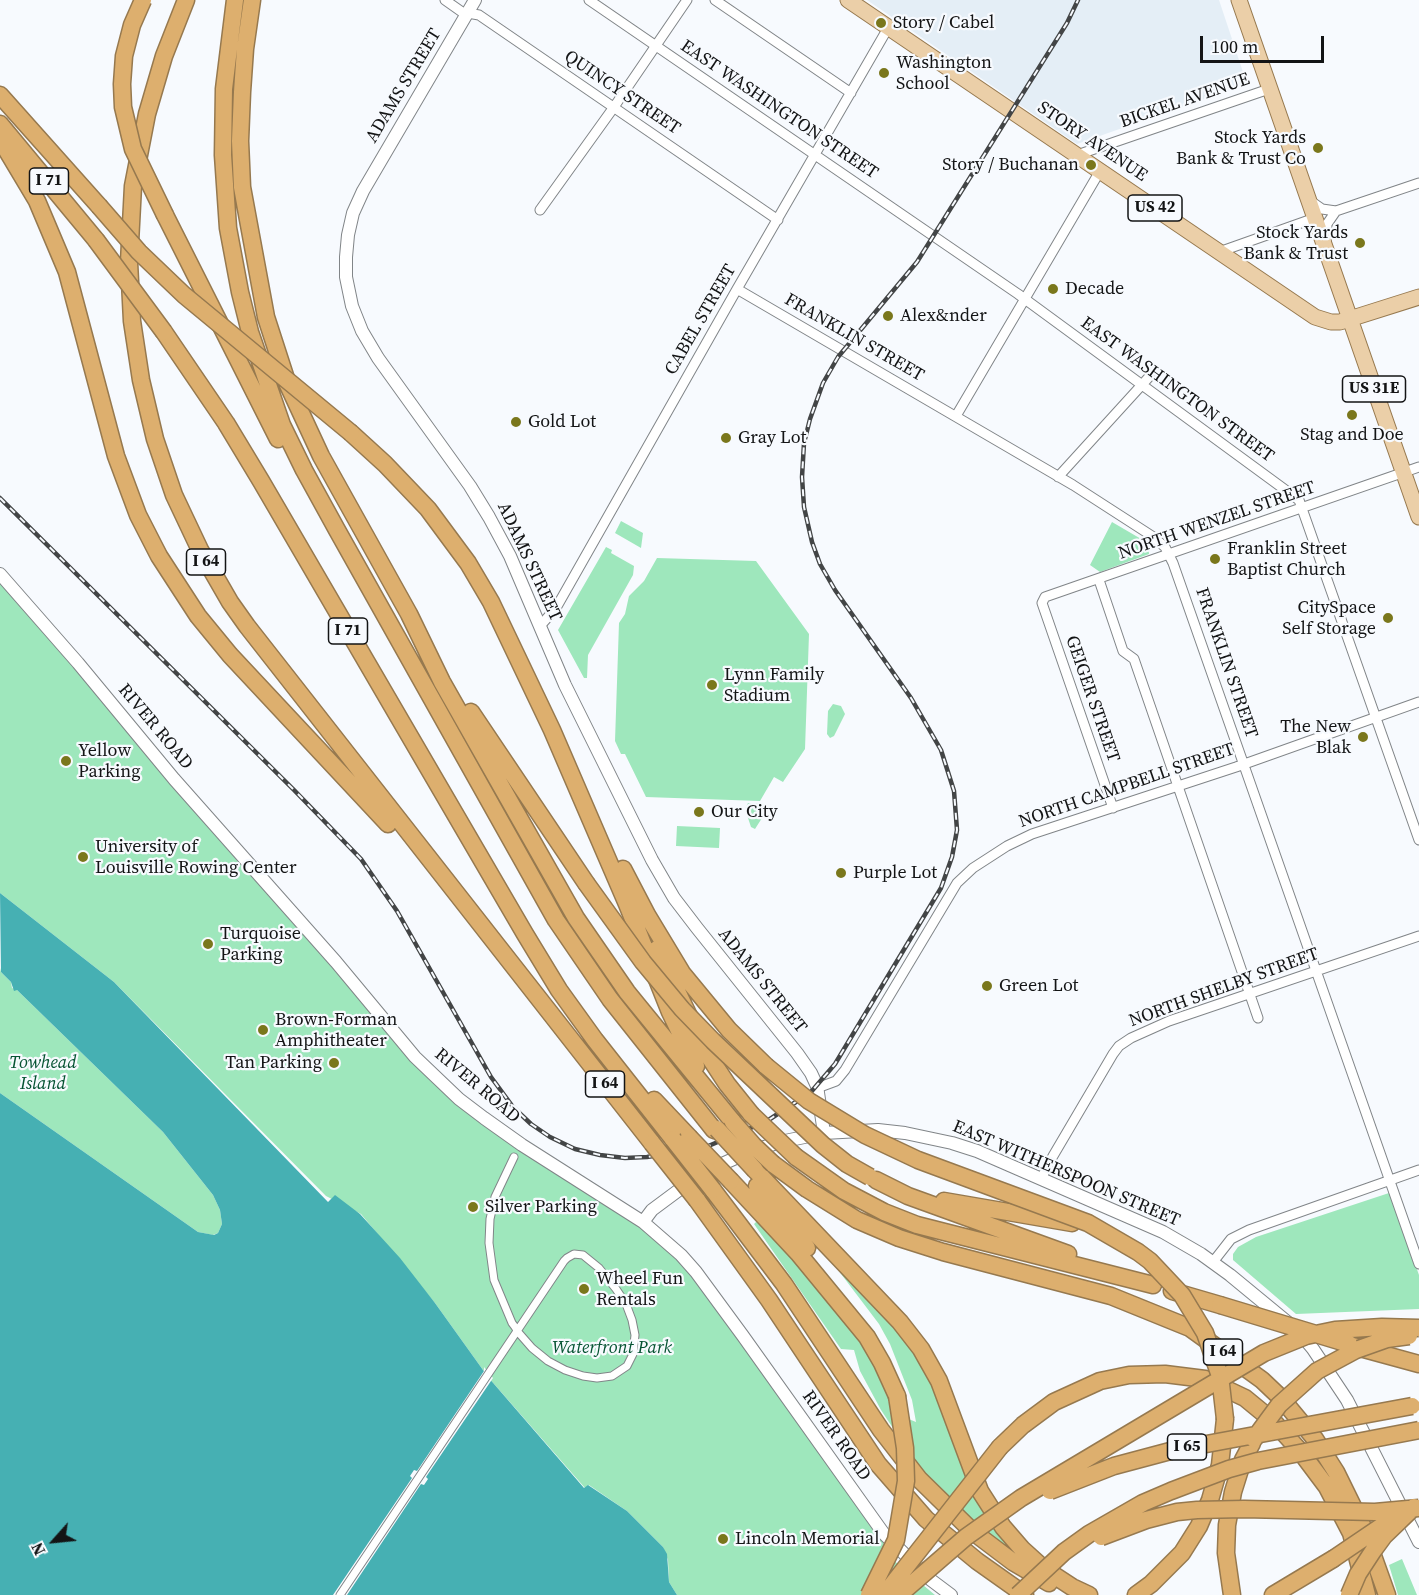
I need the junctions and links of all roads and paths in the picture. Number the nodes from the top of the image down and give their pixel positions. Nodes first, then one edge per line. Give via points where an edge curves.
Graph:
1 (142, 0) edge
2 (186, 0) edge
3 (235, 0) edge
4 (252, 0) edge
5 (261, 0) edge
6 (444, 0) edge
7 (475, 0) edge
8 (589, 0) edge
9 (687, 0) edge
10 (715, 0) edge
11 (848, 0) edge
12 (1239, 0) edge
13 (468, 13) junction
14 (888, 28) junction
15 (656, 46) junction
16 (1269, 89) junction
17 (851, 93) junction
18 (0, 94) edge
19 (614, 107) junction
20 (0, 124) edge
21 (0, 139) edge
22 (816, 155) junction
23 (1077, 155) junction
24 (1100, 171) junction
25 (1419, 183) edge
26 (1308, 199) junction
27 (246, 207) junction
28 (540, 210) dead end
29 (1336, 211) junction
30 (1315, 218) junction
31 (778, 220) junction
32 (1325, 248) junction
33 (1219, 252) junction
34 (737, 289) junction
35 (1419, 297) edge
36 (1025, 299) junction
37 (1349, 319) junction
38 (1146, 381) junction
39 (956, 416) junction
40 (1401, 466) junction
41 (1419, 467) edge
42 (1058, 477) junction
43 (1303, 509) junction
44 (1419, 517) edge
45 (1169, 555) junction
46 (0, 574) edge
47 (1099, 580) junction
48 (369, 589) junction
49 (1043, 600) joint
50 (409, 614) junction
51 (540, 626) junction
52 (1419, 702) edge
53 (1376, 717) junction
54 (552, 730) junction
55 (1244, 764) junction
56 (1179, 786) junction
57 (1113, 808) junction
58 (1419, 840) edge
59 (617, 856) junction
60 (1419, 936) edge
61 (1317, 972) junction
62 (1251, 994) junction
63 (1258, 1018) dead end
64 (558, 1025) junction
65 (817, 1088) junction
66 (705, 1089) junction
67 (824, 1132) junction
68 (681, 1138) junction
69 (514, 1157) dead end
70 (1419, 1170) edge
71 (751, 1171) junction
72 (873, 1179) junction
73 (1041, 1179) junction
74 (1391, 1180) junction
75 (643, 1222) junction
76 (1113, 1236) junction
77 (1213, 1262) junction
78 (1419, 1264) edge
79 (1153, 1285) junction
80 (1419, 1328) edge
81 (1419, 1335) edge
82 (1419, 1364) edge
83 (897, 1396) junction
84 (1416, 1406) edge
85 (1419, 1430) edge
86 (1418, 1505) edge
87 (975, 1531) junction
88 (1419, 1542) edge
89 (1328, 1563) junction
90 (1041, 1573) junction
91 (1231, 1587) edge
92 (340, 1595) edge
93 (869, 1595) edge
94 (884, 1595) edge
95 (899, 1595) edge
96 (951, 1595) edge
97 (1018, 1595) edge
98 (1025, 1595) edge
99 (1071, 1595) edge
100 (1089, 1595) edge
101 (1136, 1595) edge
102 (1273, 1595) edge
103 (1282, 1595) edge
104 (1349, 1595) edge
105 (1367, 1595) edge
106 (1387, 1595) edge

1 - 48 highway, bridge via 124,56 122,84 133,149 303,487 330,536
2 - 64 highway, I 64 via 147,114 130,217 135,341 147,410 164,467 200,550 246,626
3 - 48 highway via 224,89 223,155 228,228 240,292 282,424
4 - 27 highway, I 64 via 240,141
5 - 27 highway via 250,71 250,192
6 - 13 street, QUINCY STREET
7 - 13 street, ADAMS STREET
8 - 15 street, EAST WASHINGTON STREET
9 - 15 street
10 - 17 street
11 - 14 main road, STORY AVENUE / US 42
12 - 16 main road
13 - 19 street, QUINCY STREET via 479,15
13 - 51 street, ADAMS STREET via 363,191 348,235 346,277 352,306 367,340 480,501 504,544
14 - 17 street, CABEL STREET
14 - 23 main road, STORY AVENUE / US 42
15 - 19 street
15 - 22 street, EAST WASHINGTON STREET
16 - 23 street, BICKEL AVENUE
16 - 26 main road
17 - 22 street, CABEL STREET
18 - 54 highway, I 71, bridge via 139,252 178,290 351,433 415,494 468,563 500,618
19 - 28 street
19 - 31 street, QUINCY STREET
20 - 68 highway, I 71, bridge via 96,240 226,423 525,934
21 - 64 highway via 37,201 58,248 73,290 122,476 172,579 230,655 371,804
22 - 31 street, CABEL STREET
22 - 36 street, EAST WASHINGTON STREET
23 - 24 main road, STORY AVENUE / US 42
24 - 33 main road, STORY AVENUE / US 42
24 - 36 street
25 - 29 street
26 - 29 street via 1322,209
26 - 30 main road
27 - 50 highway, I 64 via 266,317 285,378 321,456
29 - 32 street via 1327,224
30 - 32 main road
30 - 33 street
31 - 34 street, CABEL STREET
32 - 37 main road
33 - 37 main road, STORY AVENUE / US 42 via 1315,317 1331,322
34 - 39 street, FRANKLIN STREET
34 - 51 street, CABEL STREET via 556,608
35 - 37 main road, STORY AVENUE
36 - 38 street, EAST WASHINGTON STREET
36 - 39 street
37 - 40 main road, US 31E
38 - 42 street
38 - 43 street, EAST WASHINGTON STREET via 1299,500
39 - 42 street, FRANKLIN STREET
40 - 41 street, NORTH WENZEL STREET
40 - 43 street, NORTH WENZEL STREET
40 - 44 main road, US 31E
42 - 45 street, FRANKLIN STREET via 1152,536
43 - 45 street, NORTH WENZEL STREET
43 - 53 street, EAST WASHINGTON STREET
45 - 47 street, NORTH WENZEL STREET
45 - 55 street, FRANKLIN STREET
46 - 75 street, RIVER ROAD via 415,1057 459,1098 510,1137
47 - 49 street, NORTH WENZEL STREET
47 - 56 street via 1123,651 1134,659
48 - 71 highway, bridge via 569,940 610,999
49 - 57 street, GEIGER STREET
50 - 66 highway, I 64 via 442,682 576,918 627,992
50 - 72 highway, bridge via 496,752 643,962 682,1009 823,1145
51 - 65 street, ADAMS STREET via 640,838 674,898 797,1053
52 - 53 street, NORTH CAMPBELL STREET
53 - 55 street, NORTH CAMPBELL STREET
53 - 58 street, EAST WASHINGTON STREET
54 - 59 highway
54 - 66 highway
55 - 56 street, NORTH CAMPBELL STREET
55 - 61 street, FRANKLIN STREET
56 - 57 street, NORTH CAMPBELL STREET
56 - 62 street
57 - 65 street, NORTH CAMPBELL STREET via 1021,839 962,878 845,1070 836,1081
59 - 76 highway, bridge via 682,973 729,1030 809,1101 893,1149
59 - 79 highway, bridge via 706,1052 751,1114 796,1157 844,1191 908,1222
60 - 61 street, NORTH SHELBY STREET
61 - 62 street, NORTH SHELBY STREET
61 - 74 street, FRANKLIN STREET
62 - 63 street
62 - 73 street, NORTH SHELBY STREET via 1148,1029 1119,1046
64 - 98 highway, I 64, bridge via 697,1200 770,1300 878,1464 926,1519 977,1562
65 - 67 street, ADAMS STREET
66 - 106 highway, I 64, bridge via 773,1164 857,1220 943,1252 1111,1296 1190,1328 1262,1380 1315,1439 1336,1472 1362,1525
67 - 73 street, EAST WITHERSPOON STREET via 878,1130 926,1136 976,1151
67 - 75 street, EAST WITHERSPOON STREET via 749,1152 714,1168 684,1185
68 - 83 highway, bridge via 731,1181 798,1252 867,1337
68 - 99 highway, bridge via 713,1190 784,1284 919,1479 988,1543 1033,1575
69 - 92 street via 495,1197 489,1243 494,1280 512,1323 515,1328 518,1332 532,1348 565,1370 602,1378 618,1374 627,1366 635,1335 626,1304 599,1268 583,1254 574,1254 564,1261 523,1323 516,1332
70 - 74 street
71 - 83 highway via 868,1328
71 - 100 highway via 900,1322 921,1349 939,1381 980,1491 1003,1527 1034,1560
72 - 76 highway, bridge via 930,1198 1077,1224
72 - 79 highway via 908,1196
73 - 77 street, EAST WITHERSPOON STREET via 1163,1232
74 - 77 street via 1249,1230 1231,1239
74 - 78 street, FRANKLIN STREET
75 - 96 street, RIVER ROAD via 696,1272 884,1534
76 - 101 highway, bridge via 1161,1271 1190,1306 1216,1361 1225,1419 1220,1465 1199,1526 1182,1553
77 - 88 street, EAST WITHERSPOON STREET via 1298,1331 1313,1349 1347,1400
79 - 82 highway, bridge
80 - 87 highway, bridge via 1335,1330 1283,1344 1038,1487
81 - 91 highway, bridge via 1372,1344 1317,1371 1261,1427 1243,1460 1230,1508 1226,1553
83 - 93 highway, bridge via 906,1481 896,1540
84 - 87 highway, I 65, bridge via 1144,1457 1057,1487
85 - 90 highway, I 65, bridge via 1268,1459 1200,1479 1116,1518 1064,1552
86 - 89 highway, bridge
86 - 90 highway, bridge via 1375,1512 1177,1512 1110,1533
86 - 104 highway, bridge via 1384,1536
87 - 95 highway, I 65, bridge
89 - 102 highway
89 - 103 highway
90 - 97 highway, I 65, bridge
94 - 105 highway, bridge via 1000,1446 1023,1425 1054,1402 1100,1381 1165,1374 1205,1379 1245,1398 1273,1421 1327,1487 1351,1533

